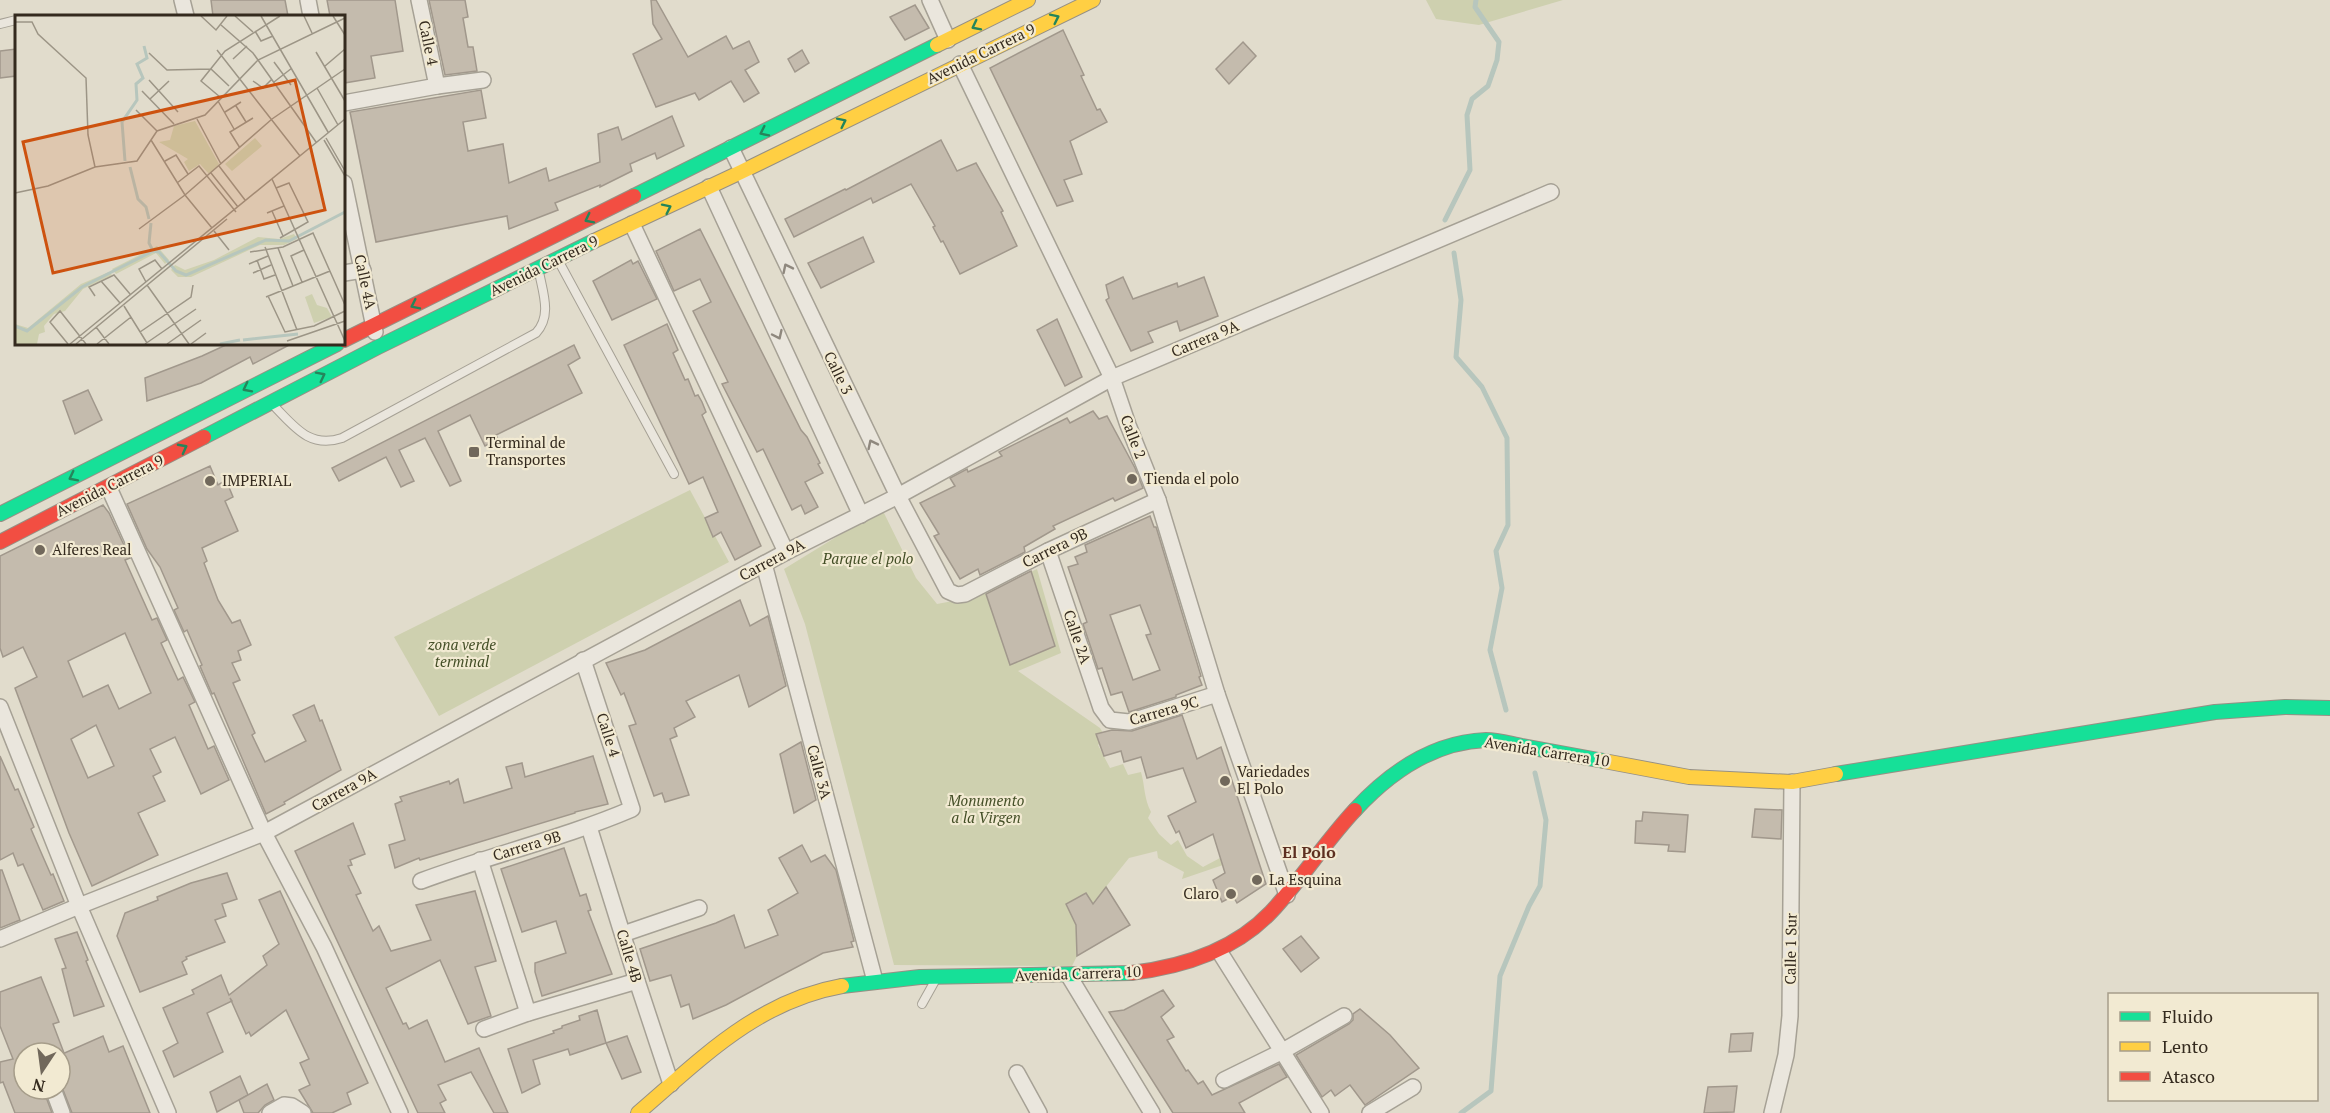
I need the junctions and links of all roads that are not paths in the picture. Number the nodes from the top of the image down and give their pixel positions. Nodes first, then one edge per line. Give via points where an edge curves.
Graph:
1 (182, 0) edge
2 (308, 0) edge
3 (419, 0) edge
4 (930, 0) edge
5 (1028, 0) edge
6 (1093, 0) edge
7 (186, 15) edge
8 (311, 15) edge
9 (15, 20) edge
10 (0, 24) edge
11 (948, 40) junction
12 (960, 64) junction
13 (483, 81) dead end
14 (437, 86) junction
15 (345, 103) edge
16 (731, 148) junction
17 (741, 172) junction
18 (709, 187) junction
19 (345, 188) edge
20 (1551, 192) dead end
21 (632, 224) junction
22 (548, 239) junction
23 (528, 249) junction
24 (557, 258) junction
25 (538, 269) junction
26 (363, 270) junction
27 (345, 273) edge
28 (374, 325) junction
29 (345, 340) edge
30 (335, 345) edge
31 (378, 347) junction
32 (1112, 378) junction
33 (269, 402) junction
34 (674, 474) dead end
35 (109, 488) junction
36 (898, 496) junction
37 (1158, 500) junction
38 (0, 514) edge
39 (861, 515) junction
40 (0, 542) edge
41 (1048, 551) junction
42 (786, 552) junction
43 (764, 564) junction
44 (953, 594) joint
45 (583, 660) junction
46 (1217, 694) junction
47 (0, 707) edge
48 (2330, 708) edge
49 (1110, 720) joint
50 (1792, 782) junction
51 (632, 809) joint
52 (589, 827) junction
53 (264, 833) junction
54 (480, 860) junction
55 (421, 881) dead end
56 (1287, 895) junction
57 (79, 906) junction
58 (699, 908) dead end
59 (623, 934) junction
60 (0, 939) edge
61 (1219, 951) junction
62 (1069, 976) junction
63 (937, 978) junction
64 (637, 981) junction
65 (875, 981) junction
66 (922, 1004) dead end
67 (528, 1013) junction
68 (1344, 1016) dead end
69 (484, 1029) dead end
70 (1281, 1052) junction
71 (1017, 1073) dead end
72 (1224, 1080) dead end
73 (672, 1084) junction
74 (1413, 1087) dead end
75 (642, 1112) edge
76 (168, 1113) edge
77 (270, 1113) edge
78 (303, 1113) edge
79 (400, 1113) edge
80 (1040, 1113) edge
81 (1152, 1113) edge
82 (1321, 1113) edge
83 (1370, 1113) edge
84 (1772, 1113) edge

1 - 7 street
2 - 8 street
3 - 14 street, Calle 4
4 - 11 street
5 -> 11 main road, Avenida Carrera 9
12 -> 6 main road, Avenida Carrera 9
9 - 10 lane
11 -> 16 main road, Avenida Carrera 9
17 -> 12 main road, Avenida Carrera 9
12 - 32 street, Calle 2
13 - 14 street
14 - 15 street
16 - 17 street, Calle 3
16 -> 22 main road, Avenida Carrera 9
17 - 18 main road, Avenida Carrera 9
36 -> 17 street, Calle 3
21 -> 18 main road, Avenida Carrera 9
18 -> 39 street
19 - 26 street, Calle 4A
20 - 32 street, Carrera 9A
21 - 24 main road, Avenida Carrera 9
21 - 42 street
22 - 23 main road, Avenida Carrera 9
22 - 24 lane
23 - 25 lane
23 -> 28 main road, Avenida Carrera 9
24 - 25 main road, Avenida Carrera 9
24 - 34 lane
25 - 31 main road, Avenida Carrera 9
25 - 33 lane via 545,316 536,333 342,438 320,442 308,437
26 - 27 street
26 - 28 street, Calle 4A
28 - 29 main road, Avenida Carrera 9
28 - 31 street, Calle 4A
30 -> 38 main road, Avenida Carrera 9
33 -> 31 main road, Avenida Carrera 9
32 - 36 street, Carrera 9A
32 - 37 street, Calle 2
35 -> 33 main road, Avenida Carrera 9
35 - 40 main road, Avenida Carrera 9
35 - 53 street
36 - 39 street, Carrera 9A
36 - 44 street, Calle 3 via 944,586
37 - 41 street, Carrera 9B
37 - 46 street, Calle 2
39 - 42 street, Carrera 9A
41 - 44 street, Carrera 9B via 965,594
41 - 49 street, Calle 2A via 1101,708
42 - 43 street, Carrera 9A
43 - 45 street, Carrera 9A
43 - 65 street, Calle 3A
45 - 51 street, Calle 4
45 - 53 street, Carrera 9A
46 - 49 street, Carrera 9C via 1129,722
46 - 56 street, Calle 2
47 - 57 street
48 - 50 main road, Avenida Carrera 10 via 2215,712
50 - 56 main road, Avenida Carrera 10 via 1689,777 1488,740 1461,743 1414,760 1374,790
50 - 84 street, Calle 1 Sur via 1790,1016 1786,1055
51 - 52 street, Carrera 9B
52 - 54 street, Carrera 9B
52 - 59 street, Calle 4B
53 - 57 street, Carrera 9A
53 - 79 street via 324,947
54 - 55 street, Carrera 9B
54 - 67 street
56 - 61 main road, Avenida Carrera 10 via 1256,927
57 - 60 street, Carrera 9A
57 - 76 street
58 - 59 street
59 - 64 street, Calle 4B
61 - 62 main road, Avenida Carrera 10 via 1194,962 1138,974
61 - 70 street
62 - 63 main road, Avenida Carrera 10
62 - 81 street
63 - 65 main road, Avenida Carrera 10
63 - 66 lane
64 - 67 street
64 - 73 street, Calle 4B
65 - 73 main road, Avenida Carrera 10 via 822,990 772,1008 748,1022
67 - 69 street
68 - 70 street
70 - 72 street
70 - 82 street
71 - 80 street
73 - 75 main road, Avenida Carrera 10
74 - 83 street
77 - 78 street via 284,1105

